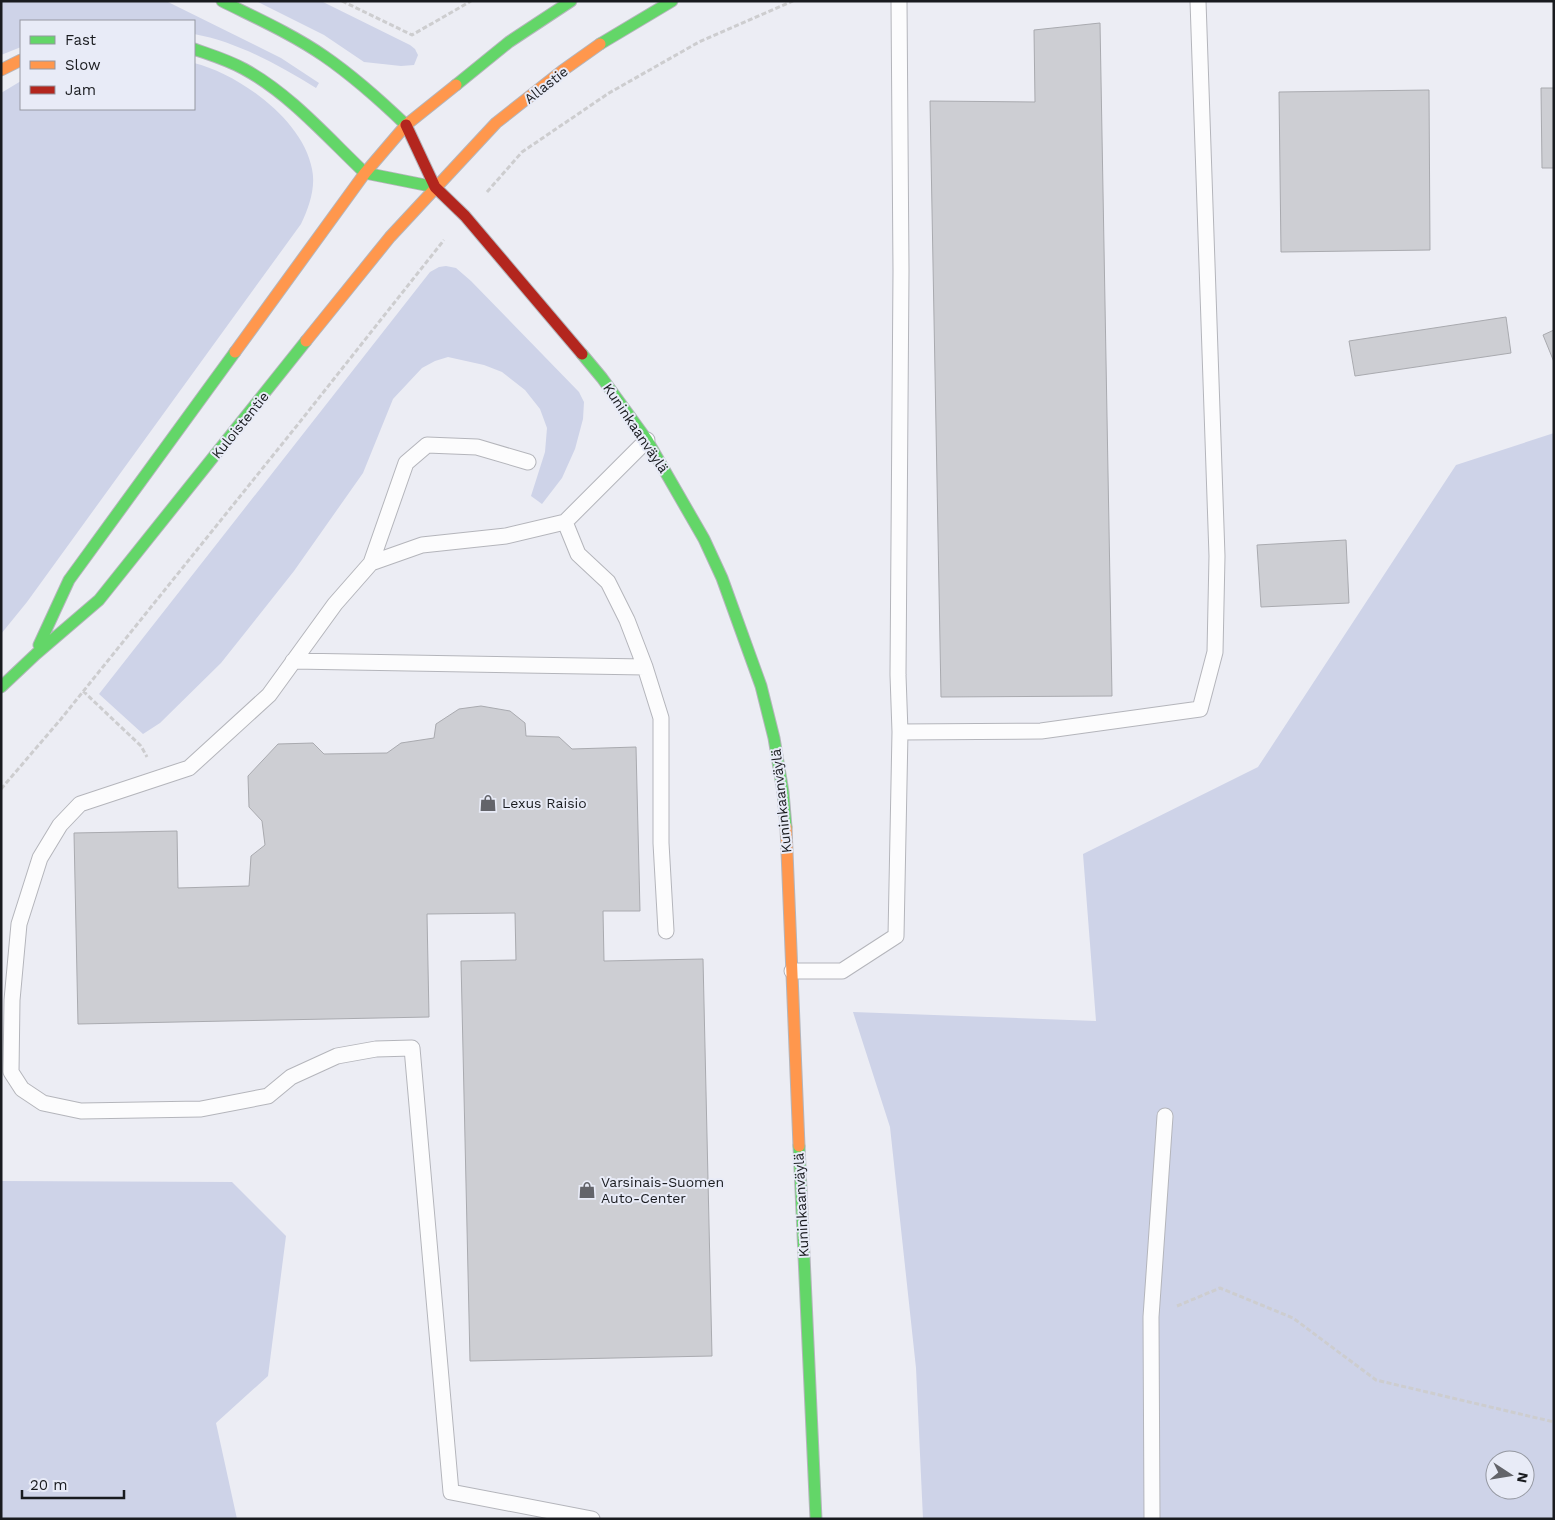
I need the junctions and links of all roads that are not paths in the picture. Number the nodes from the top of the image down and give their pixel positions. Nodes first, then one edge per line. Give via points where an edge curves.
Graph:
1 (222, 1) edge
2 (571, 1) edge
3 (672, 1) edge
4 (899, 1) edge
5 (1198, 1) edge
6 (195, 49) edge
7 (20, 60) edge
8 (1, 70) edge
9 (406, 125) junction
10 (365, 173) junction
11 (435, 187) junction
12 (648, 440) junction
13 (528, 462) dead end
14 (565, 522) junction
15 (372, 563) junction
16 (36, 654) junction
17 (293, 661) junction
18 (645, 667) junction
19 (1, 687) edge
20 (900, 732) junction
21 (666, 931) dead end
22 (792, 971) junction
23 (1165, 1116) dead end
24 (592, 1519) edge
25 (816, 1519) edge
26 (1152, 1519) edge

1 - 9 main road via 323,56 380,100
2 - 9 main road via 509,42
3 - 11 main road, Allastie via 562,71 496,123
4 - 20 lane
5 - 20 lane via 1217,556 1215,652 1200,709 1041,731
6 - 10 main road via 232,63 288,98
7 - 8 main road
9 - 10 main road
9 - 11 main road
10 - 11 main road
10 - 16 main road, Kuloistentie via 70,580
11 - 12 main road, Kuninkaanväylä via 465,216 602,378
11 - 16 main road, Kuloistentie via 390,237 99,600
12 - 14 lane
12 - 22 main road, Kuninkaanväylä via 722,578 761,686 774,738 782,792
13 - 15 lane via 477,447 427,445 406,463
14 - 15 lane via 506,536 422,545
14 - 18 lane via 578,554 608,582
15 - 17 lane via 335,604
16 - 19 main road, Kuloistentie
17 - 18 lane
17 - 24 lane via 269,695 189,768 80,804 60,825 40,858 19,924 12,1000 11,1072 22,1088 43,1102 81,1111 201,1109 268,1096 292,1077 337,1056 376,1048 412,1048 451,1492
18 - 21 lane via 661,718 661,843
20 - 22 lane via 896,936 842,971
22 - 25 main road, Kuninkaanväylä
23 - 26 lane via 1151,1317

